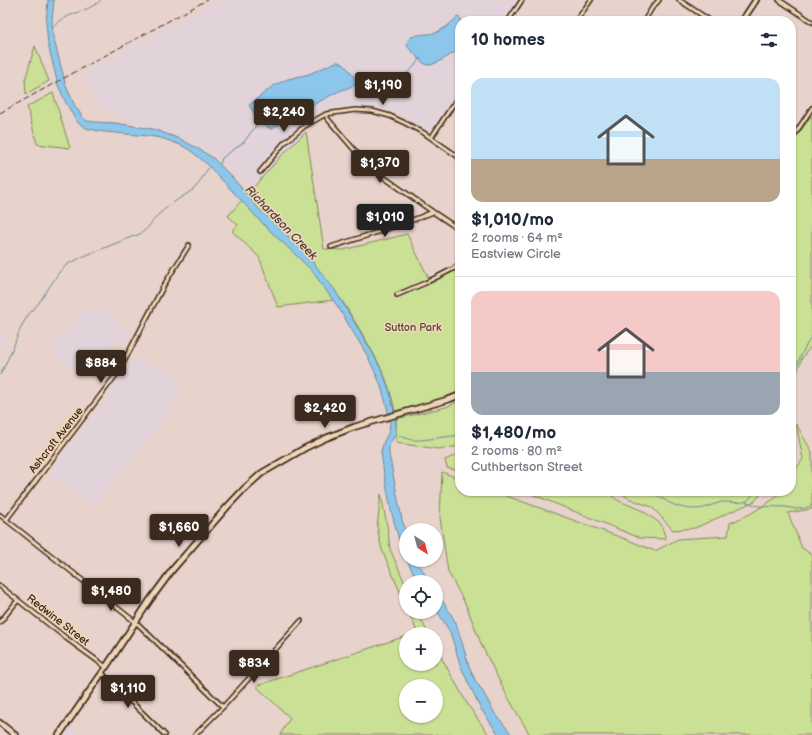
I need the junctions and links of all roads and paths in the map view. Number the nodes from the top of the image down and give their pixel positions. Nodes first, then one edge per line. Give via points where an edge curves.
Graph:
1 (522, 0) edge
2 (591, 0) edge
3 (659, 0) edge
4 (679, 0) edge
5 (756, 0) edge
6 (780, 0) edge
7 (511, 16) edge
8 (580, 16) edge
9 (647, 16) edge
10 (703, 16) edge
11 (745, 16) edge
12 (812, 22) edge
13 (455, 102) edge
14 (812, 108) edge
15 (326, 114) junction
16 (796, 132) edge
17 (431, 138) junction
18 (455, 155) edge
19 (260, 172) dead end
20 (433, 212) junction
21 (455, 227) edge
22 (189, 245) dead end
23 (331, 247) dead end
24 (455, 267) edge
25 (397, 294) dead end
26 (455, 397) edge
27 (0, 515) edge
28 (6, 520) junction
29 (0, 586) edge
30 (18, 600) junction
31 (301, 621) dead end
32 (0, 622) edge
33 (136, 622) junction
34 (106, 667) junction
35 (102, 673) junction
36 (223, 707) junction
37 (0, 723) edge
38 (15, 735) edge
39 (59, 735) edge
40 (165, 735) edge
41 (195, 735) edge

1 - 7 street
2 - 8 street
3 - 9 street
4 - 10 street
5 - 11 street
6 - 12 street
13 - 17 street
14 - 16 street
15 - 17 street via 355,110 372,111 400,120
15 - 19 street via 284,143
15 - 20 street via 365,162
17 - 18 street
20 - 21 street
20 - 23 street via 416,220
22 - 28 street, Ashcraft Avenue via 164,285 119,371
24 - 25 street via 425,283
26 - 33 street via 338,433 305,448 262,473 240,493 185,554
27 - 28 street
28 - 33 street
29 - 30 street, Redwine Street
30 - 32 street
30 - 34 street, Redwine Street
31 - 36 street
33 - 34 street
33 - 36 street
34 - 35 street
35 - 39 street
35 - 40 street
36 - 41 street
37 - 38 street

